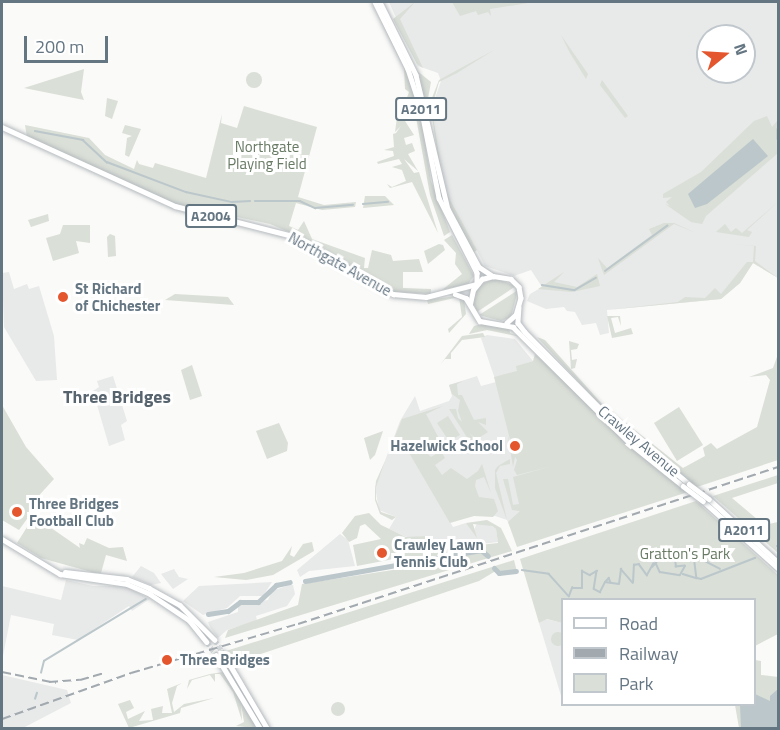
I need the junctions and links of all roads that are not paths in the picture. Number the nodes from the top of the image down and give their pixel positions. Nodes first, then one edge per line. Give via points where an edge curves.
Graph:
1 (375, 2) edge
2 (380, 2) edge
3 (2, 127) edge
4 (493, 276) junction
5 (477, 284) junction
6 (447, 294) junction
7 (520, 304) junction
8 (470, 307) junction
9 (504, 324) junction
10 (2, 539) edge
11 (778, 562) edge
12 (778, 568) edge
13 (54, 569) junction
14 (215, 640) tunnel mouth
15 (207, 642) tunnel mouth
16 (223, 653) tunnel mouth
17 (216, 655) tunnel mouth
18 (260, 729) edge
19 (267, 729) edge

1 - 5 main road, A2011 via 408,69 422,112 439,198 477,273
2 - 4 main road, A2011 via 419,84 448,209 479,267
3 - 6 main road, Northgate Avenue / A2004 via 175,206 284,232 387,292 414,298
4 - 5 main road
4 - 7 main road, A2011 via 507,278 519,287
5 - 6 main road, Northgate Avenue / A2004
5 - 8 main road
6 - 8 main road via 463,296
7 - 9 main road via 513,319
7 - 11 main road, Crawley Avenue / A2011, bridge via 518,321 525,332 606,414
8 - 9 main road, A2011 via 481,321
9 - 12 main road, Crawley Avenue / A2011, bridge via 515,328 624,437
10 - 13 main road
13 - 14 main road via 127,579 149,588 180,604
13 - 15 main road via 81,579 127,584 150,594 189,620
16 - 19 main road
17 - 18 main road

